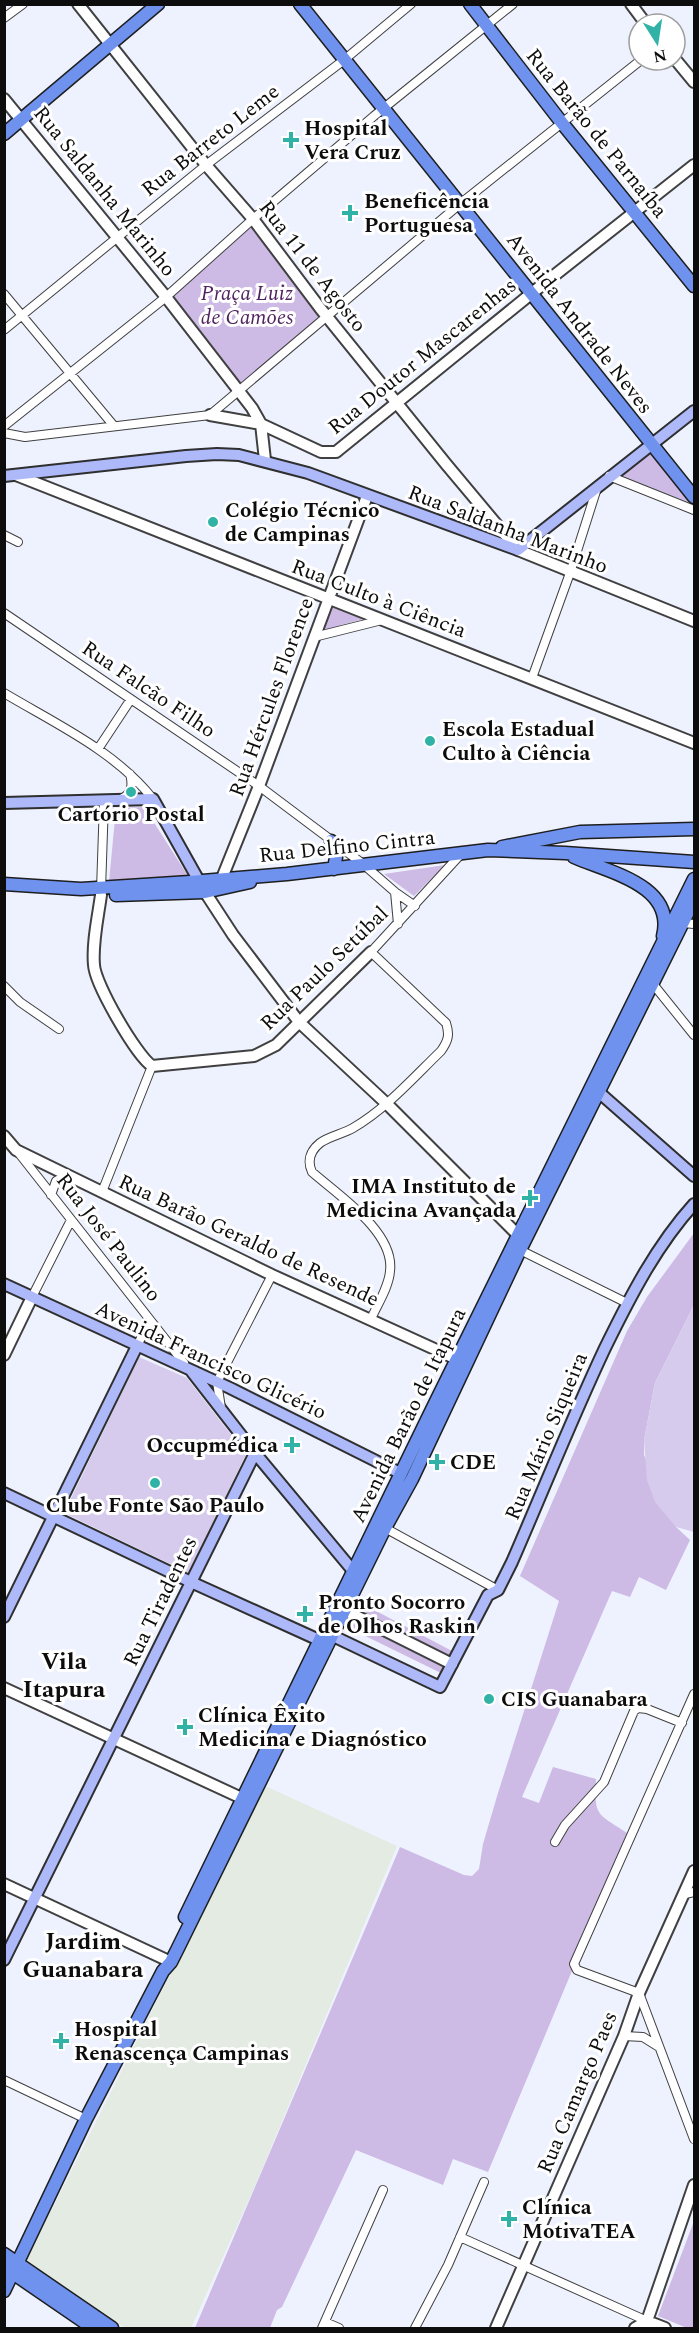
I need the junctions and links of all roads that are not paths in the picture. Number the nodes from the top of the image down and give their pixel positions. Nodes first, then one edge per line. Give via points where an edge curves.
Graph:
1 (7, 4) edge
2 (23, 4) edge
3 (78, 4) edge
4 (158, 4) edge
5 (300, 4) edge
6 (411, 4) edge
7 (470, 4) edge
8 (513, 4) edge
9 (13, 12) junction
10 (4, 18) edge
11 (487, 24) junction
12 (110, 44) junction
13 (344, 60) junction
14 (627, 71) edge
15 (4, 99) edge
16 (383, 109) junction
17 (22, 120) junction
18 (562, 123) junction
19 (4, 134) edge
20 (206, 165) junction
21 (694, 165) edge
22 (460, 204) junction
23 (635, 212) junction
24 (253, 219) junction
25 (118, 236) junction
26 (694, 286) edge
27 (532, 293) junction
28 (4, 294) edge
29 (166, 297) junction
30 (22, 315) junction
31 (328, 316) junction
32 (4, 330) edge
33 (70, 374) junction
34 (238, 390) junction
35 (397, 403) junction
36 (694, 411) edge
37 (210, 415) junction
38 (261, 424) junction
39 (4, 426) edge
40 (114, 426) junction
41 (4, 433) edge
42 (651, 445) junction
43 (265, 460) junction
44 (16, 475) junction
45 (4, 476) edge
46 (609, 476) junction
47 (597, 486) junction
48 (367, 496) junction
49 (694, 497) edge
50 (694, 510) edge
51 (4, 535) edge
52 (18, 542) dead end
53 (518, 550) junction
54 (570, 573) junction
55 (328, 599) junction
56 (4, 613) edge
57 (382, 620) junction
58 (694, 621) edge
59 (314, 637) junction
60 (532, 678) junction
61 (4, 693) edge
62 (131, 699) junction
63 (694, 743) edge
64 (98, 749) junction
65 (130, 773) junction
66 (259, 786) junction
67 (153, 799) junction
68 (104, 801) junction
69 (119, 801) junction
70 (4, 803) edge
71 (694, 829) edge
72 (548, 837) junction
73 (331, 841) junction
74 (488, 850) junction
75 (462, 852) junction
76 (550, 852) junction
77 (564, 853) junction
78 (694, 862) edge
79 (363, 864) junction
80 (334, 869) junction
81 (287, 874) junction
82 (222, 878) junction
83 (694, 879) edge
84 (4, 884) edge
85 (202, 886) junction
86 (101, 892) junction
87 (395, 892) junction
88 (415, 906) junction
89 (688, 906) edge
90 (689, 923) edge
91 (398, 924) junction
92 (660, 945) junction
93 (371, 951) junction
94 (653, 984) junction
95 (4, 986) edge
96 (299, 1022) junction
97 (59, 1029) dead end
98 (694, 1035) edge
99 (152, 1066) junction
100 (596, 1089) junction
101 (387, 1104) junction
102 (4, 1136) edge
103 (16, 1150) junction
104 (67, 1175) junction
105 (694, 1176) edge
106 (102, 1192) junction
107 (51, 1196) junction
108 (694, 1204) edge
109 (71, 1220) junction
110 (517, 1234) junction
111 (520, 1250) junction
112 (272, 1275) junction
113 (4, 1284) edge
114 (32, 1297) junction
115 (627, 1303) junction
116 (371, 1319) junction
117 (150, 1320) junction
118 (137, 1346) junction
119 (4, 1356) edge
120 (461, 1361) junction
121 (187, 1366) junction
122 (218, 1382) junction
123 (221, 1410) junction
124 (255, 1453) junction
125 (400, 1473) junction
126 (4, 1493) edge
127 (54, 1516) junction
128 (385, 1528) junction
129 (358, 1574) junction
130 (191, 1582) junction
131 (498, 1590) junction
132 (346, 1611) junction
133 (4, 1617) edge
134 (333, 1636) junction
135 (319, 1640) junction
136 (452, 1664) junction
137 (4, 1688) edge
138 (694, 1694) edge
139 (682, 1723) junction
140 (113, 1740) junction
141 (246, 1801) junction
142 (555, 1842) dead end
143 (694, 1871) edge
144 (4, 1884) edge
145 (690, 1893) edge
146 (35, 1899) junction
147 (4, 1960) edge
148 (166, 1964) junction
149 (639, 1993) junction
150 (624, 2036) junction
151 (659, 2047) junction
152 (4, 2080) edge
153 (86, 2119) junction
154 (692, 2125) edge
155 (694, 2139) edge
156 (484, 2182) dead end
157 (694, 2185) edge
158 (383, 2190) dead end
159 (460, 2237) junction
160 (4, 2254) edge
161 (523, 2265) junction
162 (12, 2268) edge
163 (4, 2291) edge
164 (646, 2324) edge
165 (324, 2325) edge
166 (93, 2328) edge
167 (112, 2328) edge
168 (339, 2328) edge
169 (415, 2328) edge
170 (496, 2328) edge
171 (634, 2328) edge
172 (665, 2328) edge

1 - 9 street
2 - 9 street
3 - 12 street, Rua 11 de Agosto
4 - 12 main road
5 - 13 main road, Avenida Andrade Neves
6 - 13 street, Rua Barreto Leme
7 - 11 main road, Rua Barão de Parnaíba
8 - 11 street
9 - 10 street
11 - 16 street
11 - 18 main road, Rua Barão de Parnaíba
12 - 17 main road
12 - 20 street, Rua 11 de Agosto
13 - 16 main road, Avenida Andrade Neves
13 - 20 street, Rua Barreto Leme
14 - 18 street
15 - 17 street, Rua Saldanha Marinho
16 - 22 main road, Avenida Andrade Neves
16 - 24 street
17 - 19 main road
17 - 25 street, Rua Saldanha Marinho
18 - 22 street
18 - 23 main road, Rua Barão de Parnaíba
20 - 24 street, Rua 11 de Agosto
20 - 25 street, Rua Barreto Leme
21 - 23 street, Rua Doutor Mascarenhas
22 - 27 main road, Avenida Andrade Neves
22 - 31 street
23 - 26 main road, Rua Barão de Parnaíba
23 - 27 street, Rua Doutor Mascarenhas
24 - 29 street
24 - 31 street, Rua 11 de Agosto
25 - 29 street, Rua Saldanha Marinho
25 - 30 street, Rua Barreto Leme
27 - 35 street, Rua Doutor Mascarenhas
27 - 42 main road, Avenida Andrade Neves
28 - 30 street
29 - 33 street
29 - 34 street, Rua Saldanha Marinho
30 - 32 street, Rua Barreto Leme
30 - 33 street
31 - 34 street
31 - 35 street, Rua 11 de Agosto
33 - 39 street
33 - 40 street
34 - 37 street
34 - 38 street, Rua Saldanha Marinho
35 - 38 street, Rua Doutor Mascarenhas via 336,452 321,452
35 - 53 street, Rua 11 de Agosto
36 - 42 main road
37 - 38 street, Rua Doutor Mascarenhas
37 - 40 street
38 - 43 street, Rua Saldanha Marinho
40 - 41 street via 26,437
42 - 46 main road
42 - 49 main road, Avenida Andrade Neves
43 - 44 main road, Rua Saldanha Marinho via 217,454
43 - 48 main road, Rua Saldanha Marinho
44 - 45 main road, Rua Saldanha Marinho
44 - 55 street, Rua Culto à Ciência
46 - 47 main road
46 - 50 street
47 - 53 main road
47 - 54 street
48 - 53 main road, Rua Saldanha Marinho
48 - 55 street, Rua Hércules Florence
51 - 52 street
53 - 54 street, Rua Saldanha Marinho
54 - 58 street, Rua Saldanha Marinho
54 - 60 street
55 - 57 street, Rua Culto à Ciência
55 - 59 street, Rua Hércules Florence
56 - 62 street, Rua Falcão Filho
57 - 59 street
57 - 60 street, Rua Culto à Ciência
59 - 66 street, Rua Hércules Florence
60 - 63 street, Rua Culto à Ciência
61 - 64 street
62 - 64 street
62 - 66 street, Rua Falcão Filho
64 - 65 street
65 - 67 street
65 - 69 street via 130,793
66 - 73 street, Rua Falcão Filho
66 - 82 street, Rua Hércules Florence
67 - 69 main road
67 - 85 main road
68 - 69 main road
68 - 70 main road
68 - 86 street
71 - 72 main road via 599,830
72 - 74 main road
72 - 76 main road
73 - 79 street, Rua Falcão Filho
73 - 80 main road via 336,857
74 - 75 main road, Rua Delfino Cintra
74 - 76 main road, Rua Delfino Cintra
75 - 79 main road, Rua Delfino Cintra
75 - 88 street, Rua Paulo Setúbal
76 - 77 main road, Rua Delfino Cintra
77 - 78 main road, Rua Delfino Cintra
77 - 92 main road via 642,885 651,893 664,920
79 - 80 main road, Rua Delfino Cintra
79 - 87 street, Rua Falcão Filho
80 - 81 main road, Rua Delfino Cintra
81 - 82 main road, Rua Delfino Cintra
81 - 85 main road
82 - 85 main road, Rua Delfino Cintra
83 - 89 main road, Avenida Barão de Itapura
84 - 86 main road, Rua Delfino Cintra
85 - 86 main road, Rua Delfino Cintra
85 - 96 street via 233,935
86 - 99 street via 94,956 96,978 142,1057
87 - 88 street, Rua Falcão Filho
87 - 91 street
88 - 91 street, Rua Paulo Setúbal
89 - 90 main road, Avenida Barão de Itapura
89 - 92 main road, Avenida Barão de Itapura
90 - 94 main road, Avenida Barão de Itapura
91 - 93 street, Rua Paulo Setúbal
92 - 100 main road, Avenida Barão de Itapura
93 - 96 street, Rua Paulo Setúbal
93 - 101 street via 446,1023 449,1031 441,1051
94 - 98 street
94 - 100 main road, Avenida Barão de Itapura
95 - 97 street
96 - 99 street, Rua Paulo Setúbal via 276,1045 254,1056
96 - 101 street
99 - 106 street
100 - 105 main road
100 - 110 main road, Avenida Barão de Itapura
100 - 111 main road, Avenida Barão de Itapura
101 - 110 street
101 - 116 street via 353,1128 319,1144 309,1155 312,1172 364,1216 383,1240 390,1258 390,1274
102 - 103 street, Rua José Paulino
103 - 104 street, Rua Barão Geraldo de Resende
103 - 107 street, Rua José Paulino
104 - 106 street, Rua Barão Geraldo de Resende
104 - 107 street via 53,1185
106 - 112 street, Rua Barão Geraldo de Resende
107 - 109 street, Rua José Paulino
108 - 115 main road, Rua Mário Siqueira via 664,1242
109 - 114 street
109 - 117 street, Rua José Paulino
110 - 120 main road, Avenida Barão de Itapura
111 - 115 street
111 - 120 main road, Avenida Barão de Itapura
112 - 116 street, Rua Barão Geraldo de Resende
112 - 122 street
113 - 114 main road, Avenida Francisco Glicério
114 - 118 main road, Avenida Francisco Glicério
114 - 119 street
115 - 131 main road, Rua Mário Siqueira
116 - 120 street, Rua Barão Geraldo de Resende
117 - 118 street
117 - 121 street, Rua José Paulino
118 - 121 main road, Avenida Francisco Glicério
118 - 127 main road
120 - 125 main road, Avenida Barão de Itapura
120 - 128 main road, Avenida Barão de Itapura via 412,1479
121 - 122 main road, Avenida Francisco Glicério
121 - 123 main road, Rua José Paulino
122 - 123 street
122 - 125 main road, Avenida Francisco Glicério
123 - 124 main road, Rua José Paulino
124 - 129 main road, Rua José Paulino
124 - 130 main road, Rua Tiradentes
125 - 129 main road, Avenida Barão de Itapura
126 - 127 main road
127 - 130 main road
127 - 133 main road
128 - 129 main road, Avenida Barão de Itapura
128 - 131 street
129 - 132 main road, Avenida Barão de Itapura
129 - 135 main road, Avenida Barão de Itapura
130 - 135 main road
130 - 140 main road, Rua Tiradentes
131 - 136 main road, Rua Mário Siqueira via 488,1595
132 - 134 main road, Avenida Barão de Itapura
132 - 136 street
134 - 135 main road
134 - 136 main road, Rua Mário Siqueira via 440,1687
134 - 141 main road, Avenida Barão de Itapura
135 - 141 main road, Avenida Barão de Itapura
137 - 140 street
138 - 139 street
139 - 142 street via 638,1708 604,1782 565,1825
139 - 149 street via 574,1964 577,1970
140 - 141 street
140 - 146 main road, Rua Tiradentes
141 - 148 main road, Avenida Barão de Itapura
143 - 145 street, Rua Camargo Paes
144 - 146 street
145 - 149 street, Rua Camargo Paes
146 - 147 main road, Rua Tiradentes
146 - 148 street
148 - 153 main road, Avenida Barão de Itapura
149 - 150 street, Rua Camargo Paes
149 - 151 street
150 - 151 street via 642,2037
150 - 161 street, Rua Camargo Paes
151 - 154 street
152 - 153 street
153 - 162 main road, Avenida Barão de Itapura
154 - 155 street
156 - 159 street
157 - 164 street
158 - 165 street
159 - 161 street
159 - 169 street
160 - 162 main road
161 - 164 street
161 - 170 street, Rua Camargo Paes
162 - 163 main road, Avenida Barão de Itapura
162 - 166 main road
162 - 167 main road
164 - 171 street
164 - 172 street
165 - 168 street

